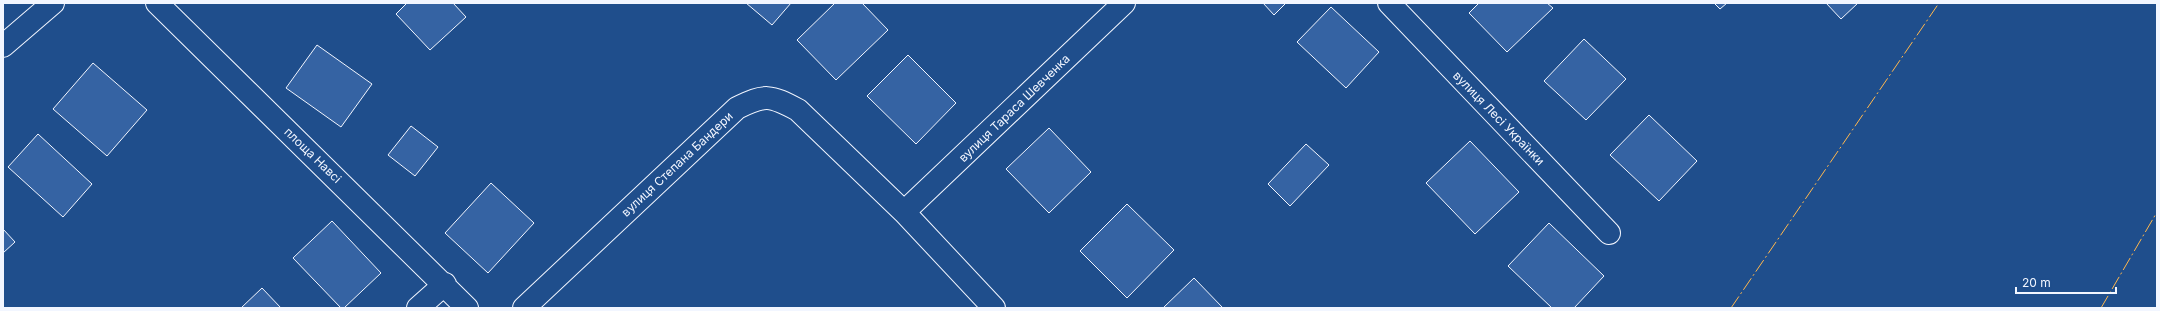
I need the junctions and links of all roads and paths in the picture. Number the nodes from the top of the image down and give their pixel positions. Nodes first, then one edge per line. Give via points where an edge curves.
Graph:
1 (53, 3) edge
2 (157, 3) edge
3 (1124, 3) edge
4 (1389, 3) edge
5 (3, 46) edge
6 (904, 212) junction
7 (1609, 233) dead end
8 (445, 284) junction
9 (418, 308) edge
10 (467, 308) edge
11 (524, 308) edge
12 (994, 308) edge

1 - 5 street
2 - 8 street, площа Навсі
3 - 6 street, вулиця Тараса Шевченка
4 - 7 street, вулиця Лесі Українки
6 - 11 street, вулиця Степана Бандери via 798,110 778,99 757,98 736,108
6 - 12 street, вулиця Степана Бандери
8 - 9 street
8 - 10 street, площа Навсі

